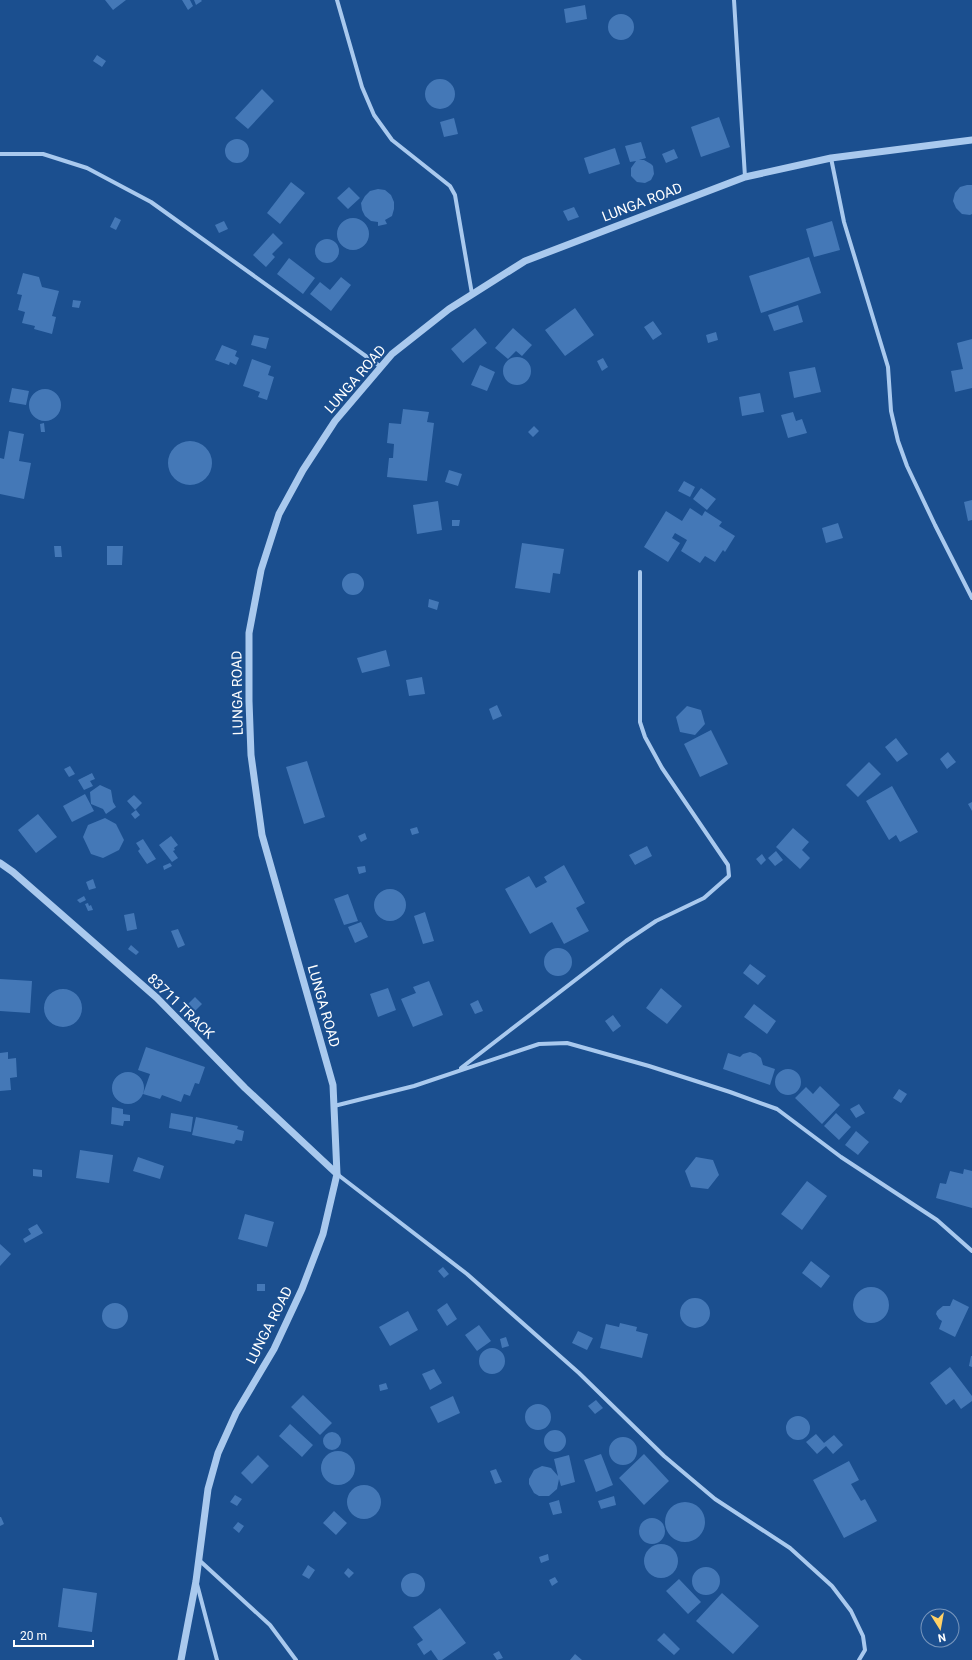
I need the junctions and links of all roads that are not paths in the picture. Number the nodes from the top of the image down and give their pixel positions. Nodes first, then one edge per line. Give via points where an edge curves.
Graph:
1 (337, 0) edge
2 (734, 0) edge
3 (972, 140) edge
4 (0, 154) edge
5 (831, 158) junction
6 (745, 177) junction
7 (472, 294) junction
8 (381, 367) junction
9 (640, 572) dead end
10 (972, 598) edge
11 (0, 863) edge
12 (457, 1071) junction
13 (334, 1106) junction
14 (337, 1174) junction
15 (972, 1251) edge
16 (199, 1560) junction
17 (196, 1581) junction
18 (181, 1660) edge
19 (217, 1660) edge
20 (296, 1660) edge
21 (859, 1660) edge

1 - 7 street via 362,87 374,114 392,140 450,186 455,195
2 - 6 street
3 - 5 street, LUNGA ROAD
4 - 8 street via 43,154 87,168 151,202
5 - 6 street, LUNGA ROAD
5 - 10 street via 844,222 888,367 891,411 898,441 907,466
6 - 7 street, LUNGA ROAD via 525,261
7 - 8 street, LUNGA ROAD via 403,345
8 - 13 street, LUNGA ROAD via 336,421 303,470 279,514 261,570 249,633 251,756 262,834 333,1085
9 - 12 street via 640,722 662,768 728,865 729,876 704,898 656,921 626,941
11 - 14 street, 83711 TRACK via 157,998 245,1088
12 - 13 street via 414,1086
12 - 15 street via 539,1044 567,1044 649,1066 730,1092 777,1109 841,1157 937,1220
13 - 14 street, LUNGA ROAD
14 - 16 street, LUNGA ROAD via 323,1234 302,1289 274,1349 236,1413 218,1453 208,1489
14 - 21 street via 467,1274 579,1373 664,1456 715,1499 790,1548 832,1586 851,1612 863,1636 865,1650
16 - 17 street, LUNGA ROAD
16 - 20 street via 270,1625
17 - 18 street, LUNGA ROAD
17 - 19 street

